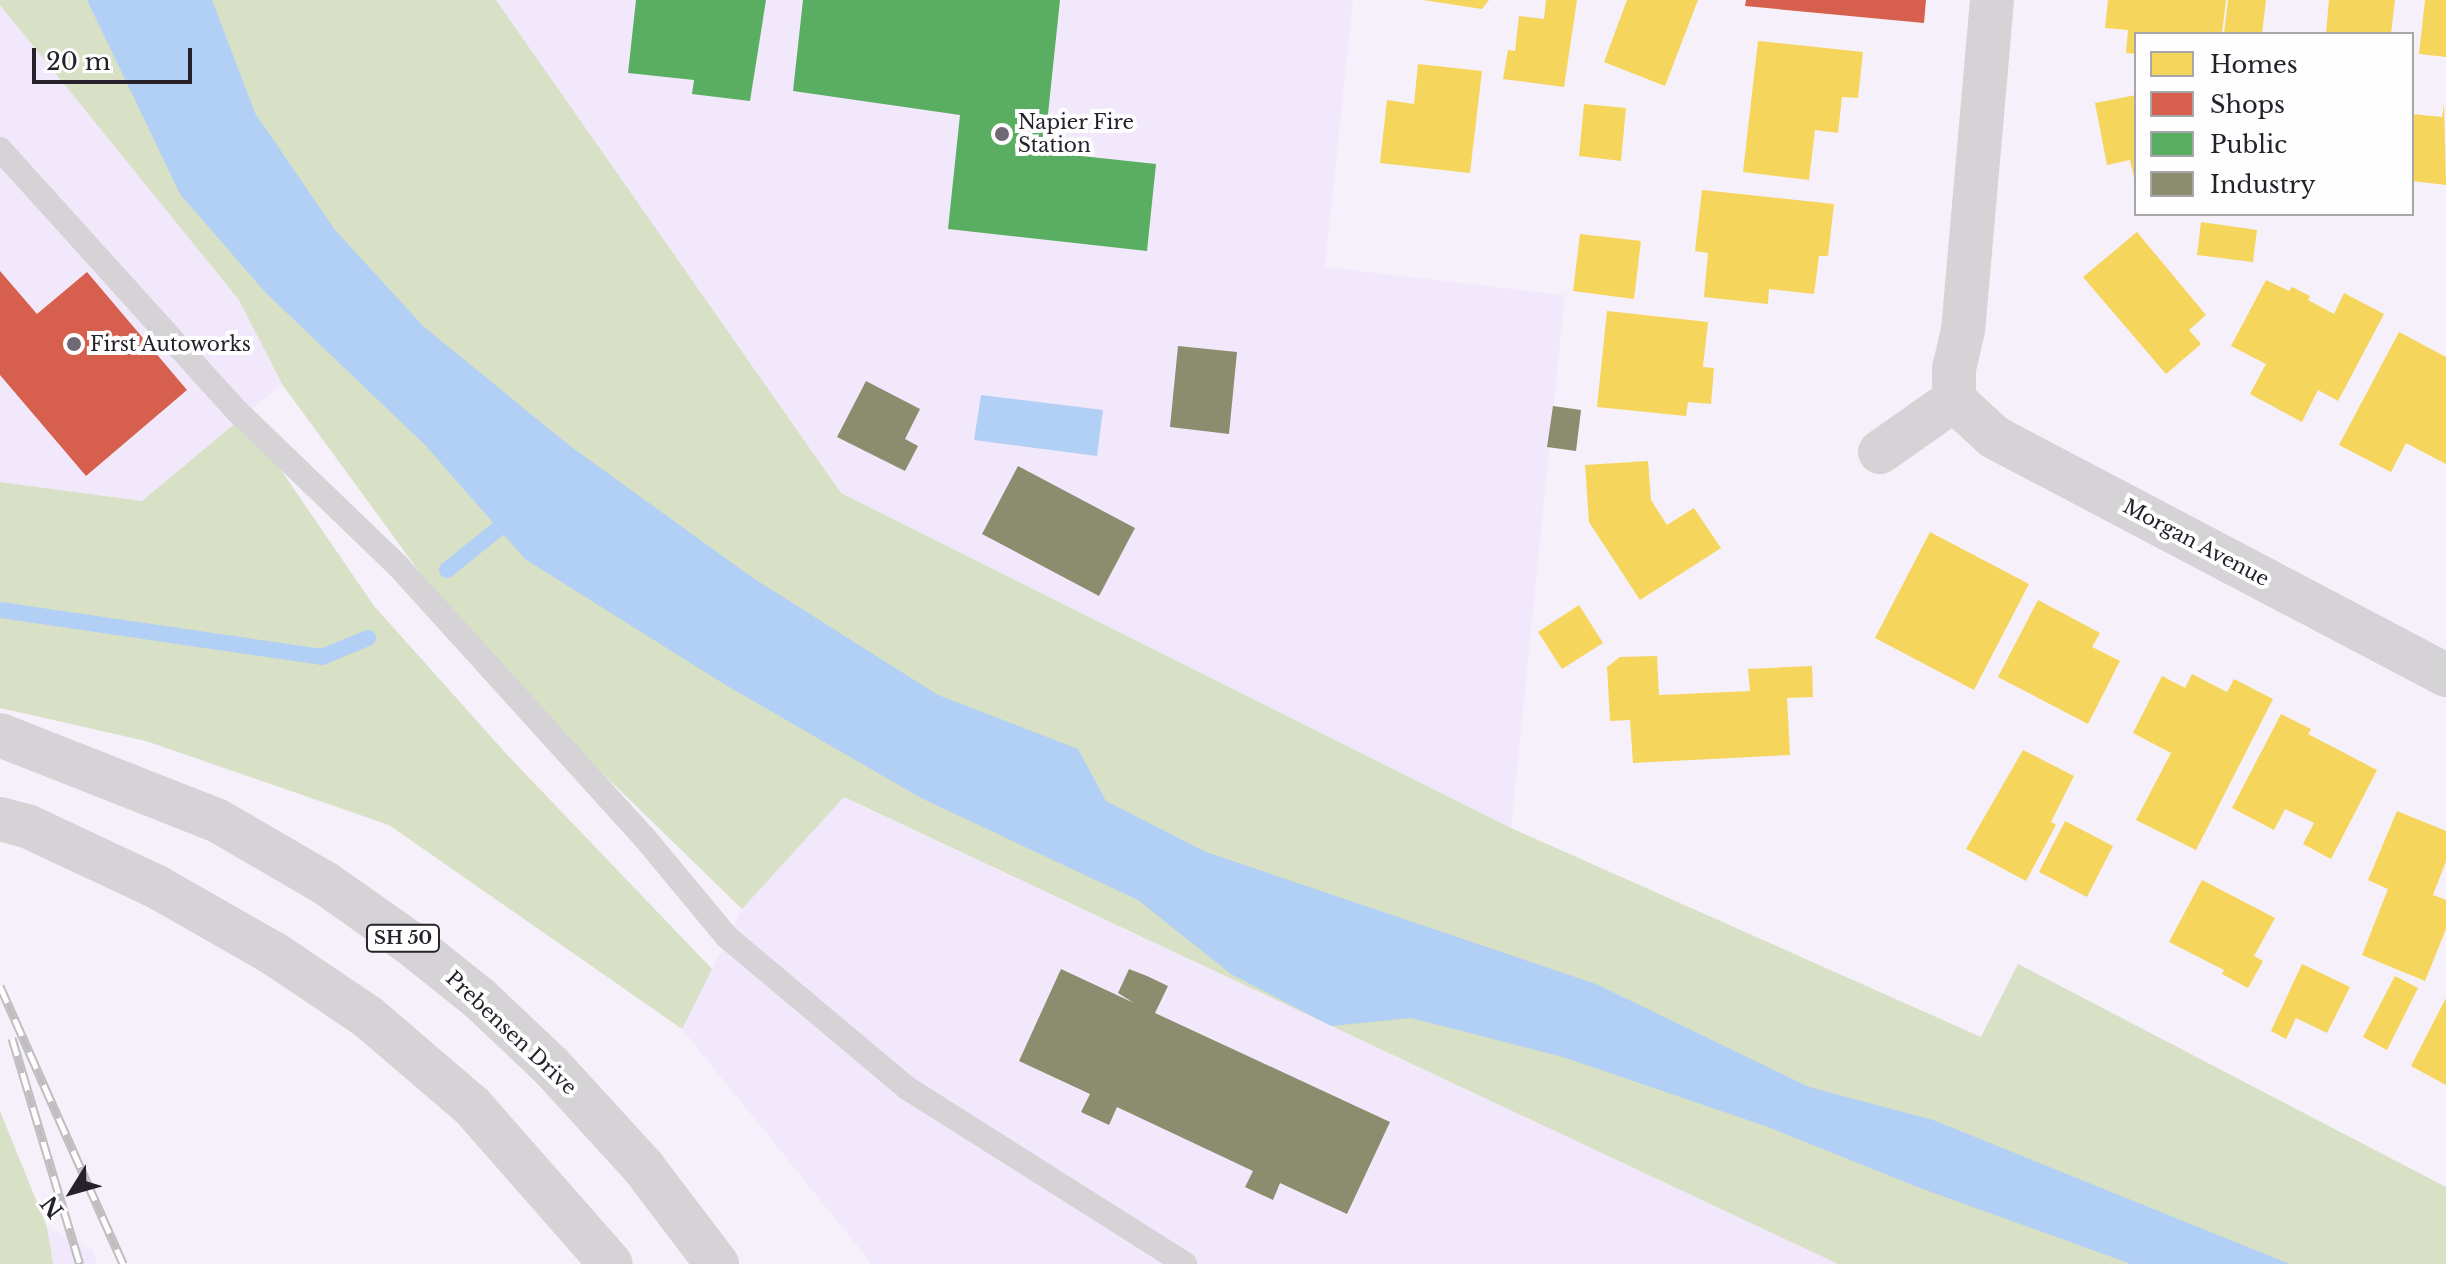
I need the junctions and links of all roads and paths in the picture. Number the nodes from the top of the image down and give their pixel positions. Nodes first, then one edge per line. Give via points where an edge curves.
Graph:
1 (1992, 0) edge
2 (0, 149) edge
3 (1954, 400) junction
4 (1880, 452) dead end
5 (2446, 675) edge
6 (0, 735) edge
7 (0, 819) edge
8 (611, 1264) edge
9 (717, 1264) edge
10 (1185, 1264) edge

1 - 3 main road
2 - 10 lane via 237,411 399,567 644,837 727,937 907,1088
3 - 4 main road
3 - 5 main road, Morgan Avenue via 1994,437
6 - 9 main road, Prebensen Drive / SH 50 via 218,821 325,883 410,943 551,1066 644,1168
7 - 8 main road via 27,826 157,887 276,955 368,1017 472,1106

